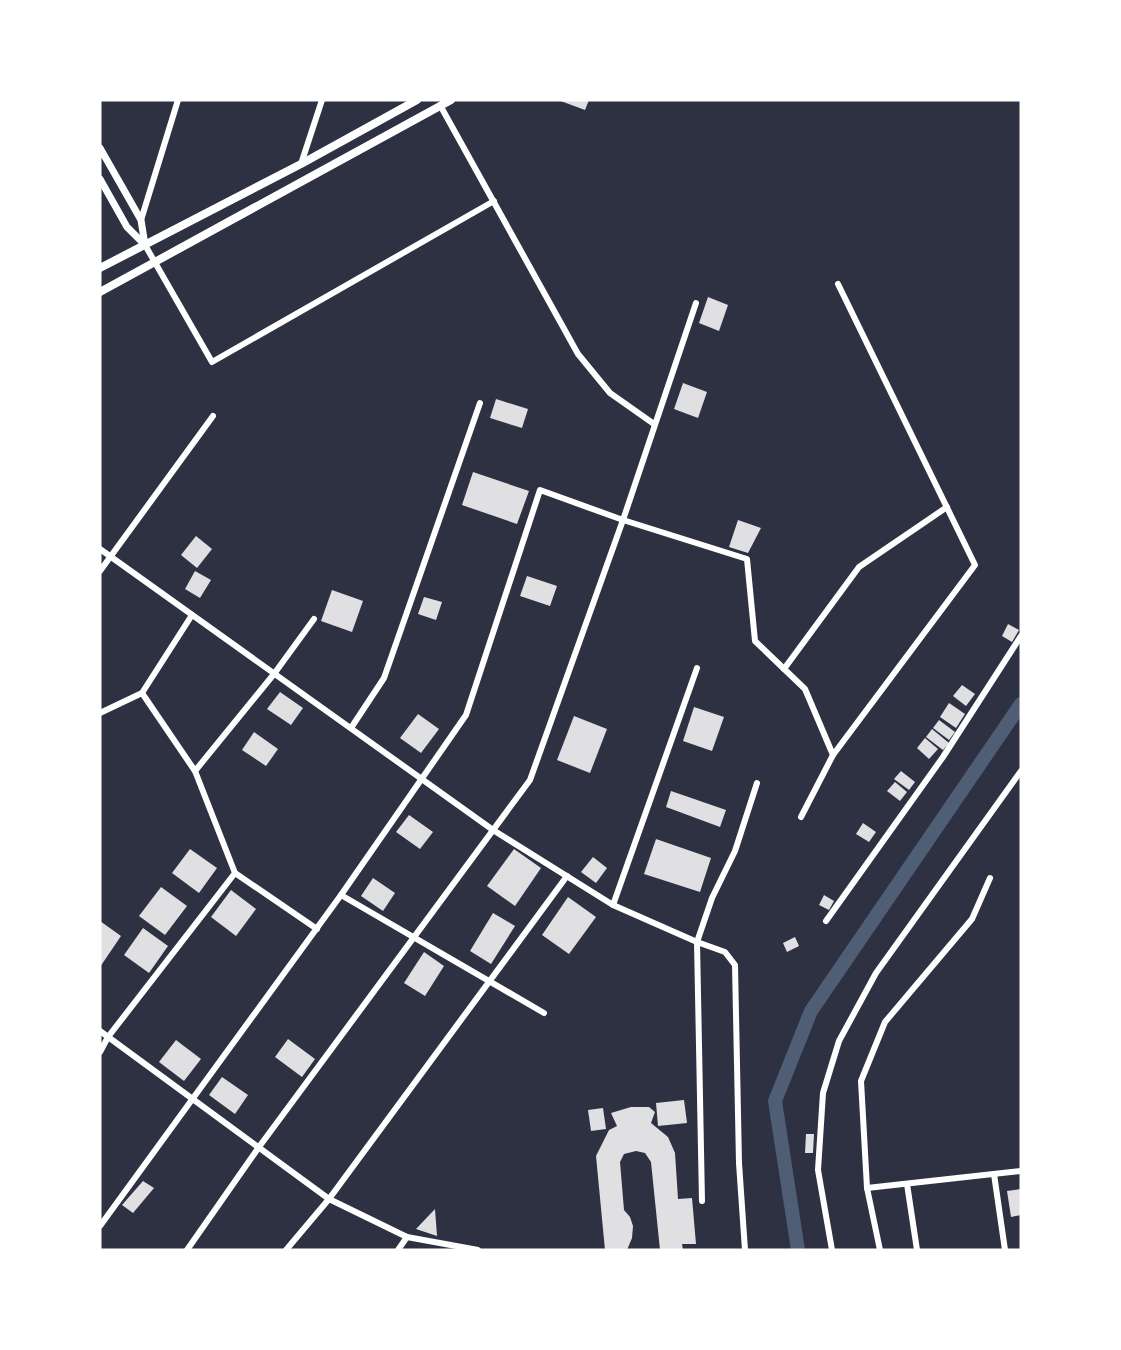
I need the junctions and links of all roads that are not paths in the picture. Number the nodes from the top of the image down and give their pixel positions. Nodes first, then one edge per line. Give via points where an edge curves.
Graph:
1 (178, 100) edge
2 (321, 100) edge
3 (416, 100) edge
4 (451, 100) edge
5 (440, 105) junction
6 (100, 148) edge
7 (301, 164) junction
8 (100, 178) edge
9 (494, 201) junction
10 (141, 219) junction
11 (145, 245) junction
12 (154, 262) junction
13 (100, 268) edge
14 (838, 285) dead end
15 (100, 292) edge
16 (696, 303) dead end
17 (480, 403) dead end
18 (213, 416) dead end
19 (654, 424) junction
20 (947, 507) junction
21 (623, 520) junction
22 (100, 549) edge
23 (110, 557) junction
24 (100, 571) edge
25 (192, 615) junction
26 (314, 620) dead end
27 (1021, 636) edge
28 (698, 668) dead end
29 (784, 668) junction
30 (274, 674) junction
31 (142, 693) junction
32 (100, 713) edge
33 (351, 728) junction
34 (833, 755) junction
35 (195, 771) junction
36 (1021, 771) edge
37 (421, 779) junction
38 (757, 783) dead end
39 (801, 817) dead end
40 (493, 831) junction
41 (235, 873) junction
42 (567, 876) junction
43 (990, 878) dead end
44 (341, 895) junction
45 (613, 905) junction
46 (826, 921) dead end
47 (317, 929) junction
48 (414, 938) junction
49 (697, 942) junction
50 (488, 981) junction
51 (544, 1013) dead end
52 (100, 1031) edge
53 (108, 1037) junction
54 (100, 1052) edge
55 (192, 1097) junction
56 (259, 1147) junction
57 (1021, 1171) edge
58 (994, 1174) junction
59 (906, 1184) junction
60 (867, 1188) junction
61 (329, 1199) junction
62 (702, 1201) dead end
63 (100, 1226) edge
64 (407, 1237) junction
65 (187, 1250) edge
66 (286, 1250) edge
67 (398, 1250) edge
68 (478, 1250) edge
69 (745, 1250) edge
70 (832, 1250) edge
71 (880, 1250) edge
72 (916, 1250) edge
73 (1005, 1250) edge

1 - 10 street
2 - 7 street
3 - 7 main road
4 - 5 main road
5 - 9 street
5 - 12 main road
6 - 10 street
7 - 11 main road
8 - 11 street via 127,227
9 - 12 street via 212,362
9 - 19 street via 578,354 610,393
10 - 11 street
11 - 12 street
11 - 13 main road
12 - 15 main road
14 - 20 street
16 - 19 street
17 - 33 street via 384,678
18 - 23 street
19 - 21 street
20 - 29 street via 859,567
20 - 34 street via 975,565
21 - 29 street via 747,559 755,641
21 - 37 street via 540,490 466,715
21 - 40 street via 530,780
22 - 23 street
23 - 24 street
23 - 25 street
25 - 30 street
25 - 31 street
26 - 30 street
27 - 46 street via 943,757
28 - 45 street
29 - 34 street via 805,689
30 - 33 street
30 - 35 street
31 - 32 street
31 - 35 street
33 - 37 street
34 - 39 street
35 - 41 street
36 - 70 street via 876,973 839,1041 823,1093 818,1170
37 - 40 street
37 - 44 street
38 - 49 street
40 - 42 street
40 - 48 street
41 - 47 street
41 - 53 street
42 - 45 street
42 - 50 street
43 - 60 street via 972,919 886,1022 860,1081
44 - 47 street
44 - 48 street
45 - 49 street
47 - 55 street
48 - 50 street
48 - 56 street
49 - 62 street
49 - 69 street via 724,952 734,965
50 - 51 street
50 - 61 street
52 - 53 street
53 - 54 street
53 - 55 street
55 - 56 street
55 - 63 street
56 - 61 street
56 - 65 street
57 - 58 street
58 - 59 street
58 - 73 street
59 - 60 street
59 - 72 street
60 - 71 street
61 - 64 street
61 - 66 street
64 - 67 street
64 - 68 street

